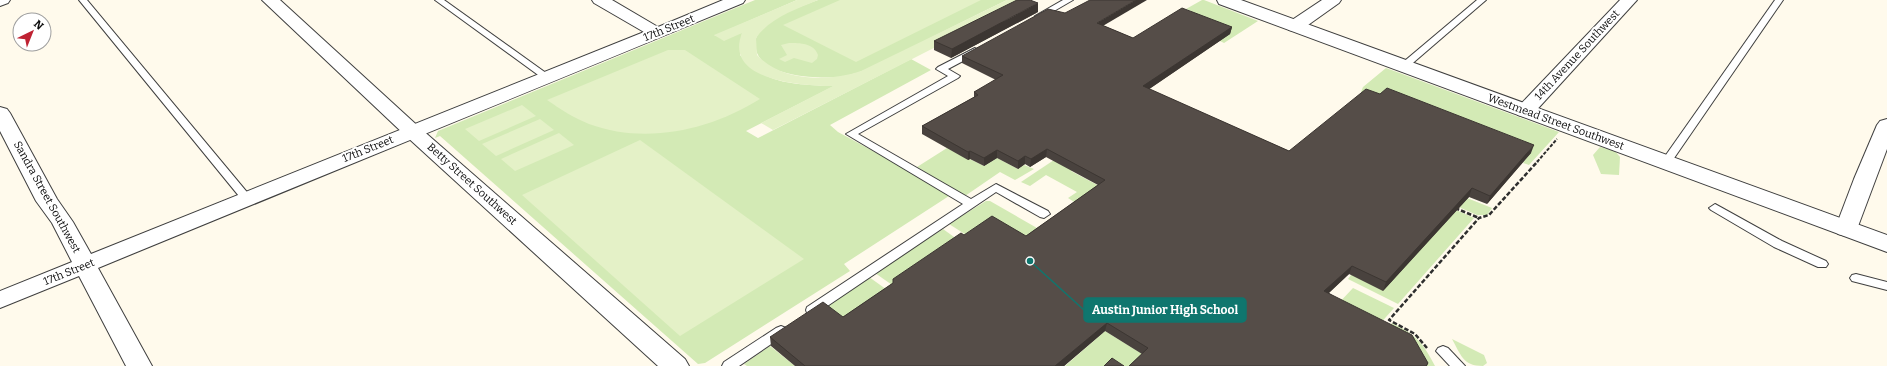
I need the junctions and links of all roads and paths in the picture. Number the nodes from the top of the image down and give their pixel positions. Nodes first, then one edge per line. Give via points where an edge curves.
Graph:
1 (83, 0) edge
2 (270, 0) edge
3 (440, 0) edge
4 (600, 0) edge
5 (737, 0) edge
6 (1069, 0) edge
7 (1225, 0) edge
8 (1333, 0) edge
9 (1482, 0) edge
10 (1629, 0) edge
11 (1779, 0) edge
12 (1028, 22) edge
13 (1295, 26) junction
14 (657, 33) junction
15 (982, 47) edge
16 (1404, 66) junction
17 (548, 78) junction
18 (1525, 111) junction
19 (0, 113) edge
20 (1887, 125) edge
21 (413, 132) junction
22 (1562, 133) dead end
23 (1666, 162) junction
24 (247, 199) junction
25 (971, 204) junction
26 (1453, 207) edge
27 (1715, 208) dead end
28 (1044, 214) dead end
29 (1479, 218) junction
30 (1846, 229) junction
31 (1887, 244) edge
32 (1822, 264) dead end
33 (85, 266) junction
34 (1856, 278) dead end
35 (1887, 286) edge
36 (0, 300) edge
37 (801, 317) edge
38 (788, 326) edge
39 (1436, 352) joint
40 (1455, 365) edge
41 (139, 366) edge
42 (675, 366) edge
43 (729, 366) edge

1 - 24 lane
2 - 21 street, Betty Street Southwest
3 - 17 lane
4 - 14 street
5 - 14 street, 17th Street
6 - 12 lane
7 - 13 street, Westmead Street Southwest
8 - 13 street
9 - 16 lane
10 - 18 street, 14th Avenue Southwest
11 - 23 lane
13 - 16 street, Westmead Street Southwest
14 - 17 street, 17th Street
15 - 25 lane via 941,69 955,76 851,134
16 - 18 street, Westmead Street Southwest
17 - 21 street, 17th Street
18 - 23 street, Westmead Street Southwest
19 - 33 street, Sandra Street Southwest
20 - 30 street
21 - 24 street, 17th Street
21 - 42 street, Betty Street Southwest
22 - 29 path via 1489,215
23 - 30 street, Westmead Street Southwest
24 - 33 street, 17th Street
25 - 28 lane via 996,187
25 - 37 lane
26 - 29 path
27 - 32 lane via 1778,244
29 - 39 path via 1389,320 1415,333
30 - 31 street, Westmead Street Southwest
33 - 36 street, 17th Street
33 - 41 street, Sandra Street Southwest
34 - 35 lane
38 - 43 lane
39 - 40 lane

